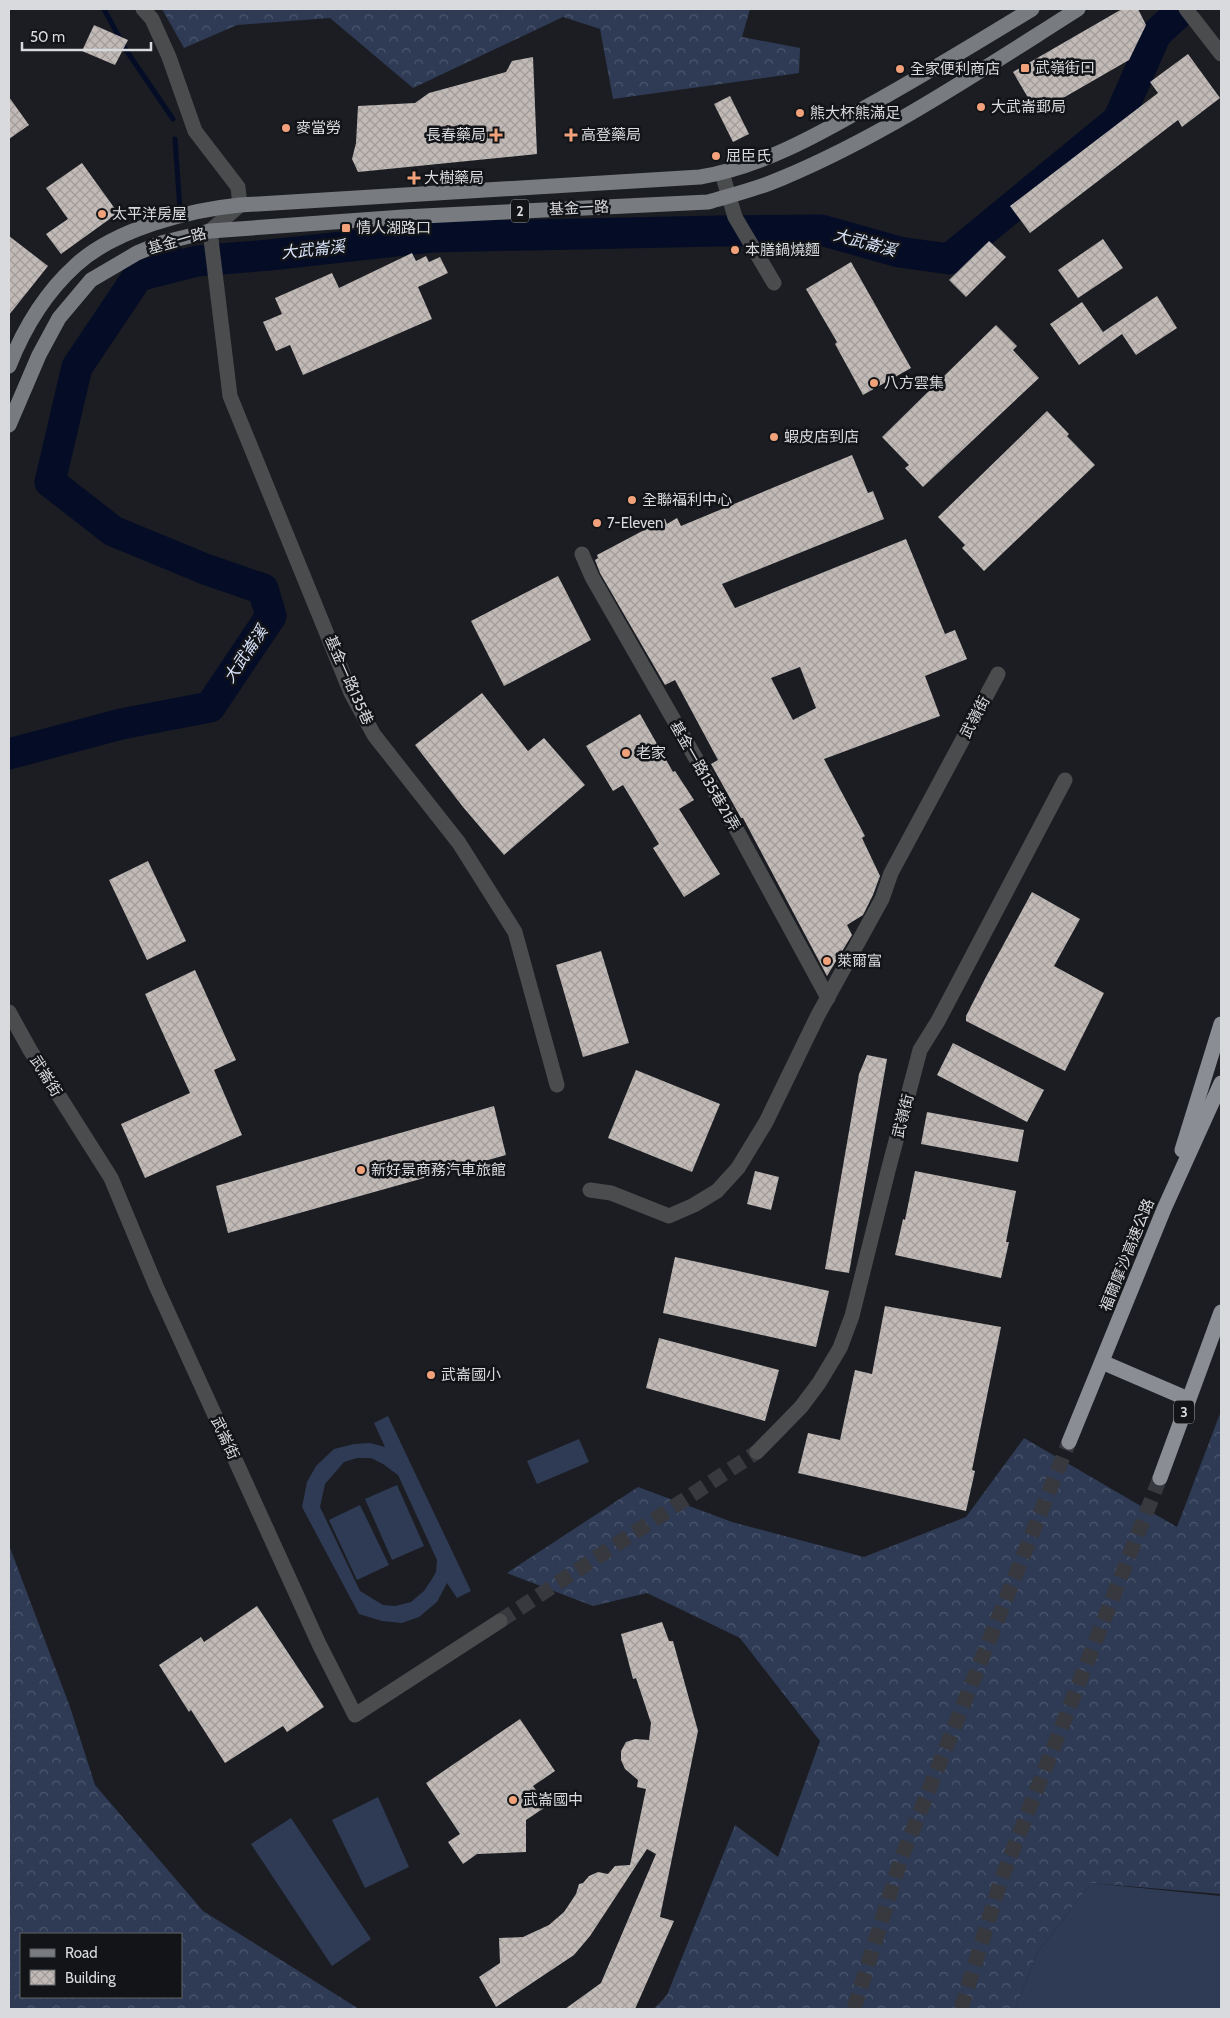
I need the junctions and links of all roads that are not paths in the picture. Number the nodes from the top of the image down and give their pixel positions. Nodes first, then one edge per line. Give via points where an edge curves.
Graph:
1 (143, 9) edge
2 (1032, 9) edge
3 (1078, 9) edge
4 (1186, 9) edge
5 (1221, 54) edge
6 (722, 173) junction
7 (729, 196) junction
8 (240, 205) junction
9 (210, 230) junction
10 (774, 283) dead end
11 (9, 366) edge
12 (9, 425) edge
13 (582, 554) dead end
14 (998, 674) dead end
15 (1065, 780) dead end
16 (828, 998) junction
17 (9, 1012) edge
18 (1221, 1024) edge
19 (1221, 1082) edge
20 (557, 1085) dead end
21 (590, 1190) dead end
22 (1164, 1209) junction
23 (1221, 1312) edge
24 (1102, 1362) junction
25 (1188, 1399) junction
26 (1069, 1442) tunnel mouth
27 (757, 1452) tunnel mouth
28 (1160, 1478) tunnel mouth
29 (500, 1621) tunnel mouth

1 - 8 street via 152,20 169,57 195,131 238,187
2 - 6 main road, 基金一路 / 2 via 821,133
3 - 7 main road, 基金一路 / 2 via 865,138 781,179
4 - 5 street
6 - 7 street
6 - 8 main road, 基金一路 / 2 via 700,177
7 - 9 main road, 基金一路 / 2 via 708,202 403,216
7 - 10 street via 735,217
8 - 9 street
8 - 11 main road, 基金一路 / 2 via 211,208 158,222 98,249 77,264 40,306
9 - 12 main road, 基金一路 / 2 via 137,253 91,280 59,318
9 - 20 street, 基金一路135巷 via 230,396 351,693 374,735 459,843 515,932
13 - 16 street, 基金一路135巷21弄
14 - 16 street, 武嶺街
15 - 27 street, 武嶺街 via 920,1050 852,1316 840,1348 801,1407
16 - 21 street, 武嶺街 via 766,1122 738,1168 717,1191 670,1216 611,1193
17 - 29 street, 武崙街 via 111,1178 156,1286 319,1644 355,1715
18 - 22 highway
19 - 22 highway, 福爾摩沙高速公路
22 - 24 highway, 福爾摩沙高速公路
23 - 25 highway, 3
24 - 25 highway
24 - 26 highway, 福爾摩沙高速公路
25 - 28 highway, 3

